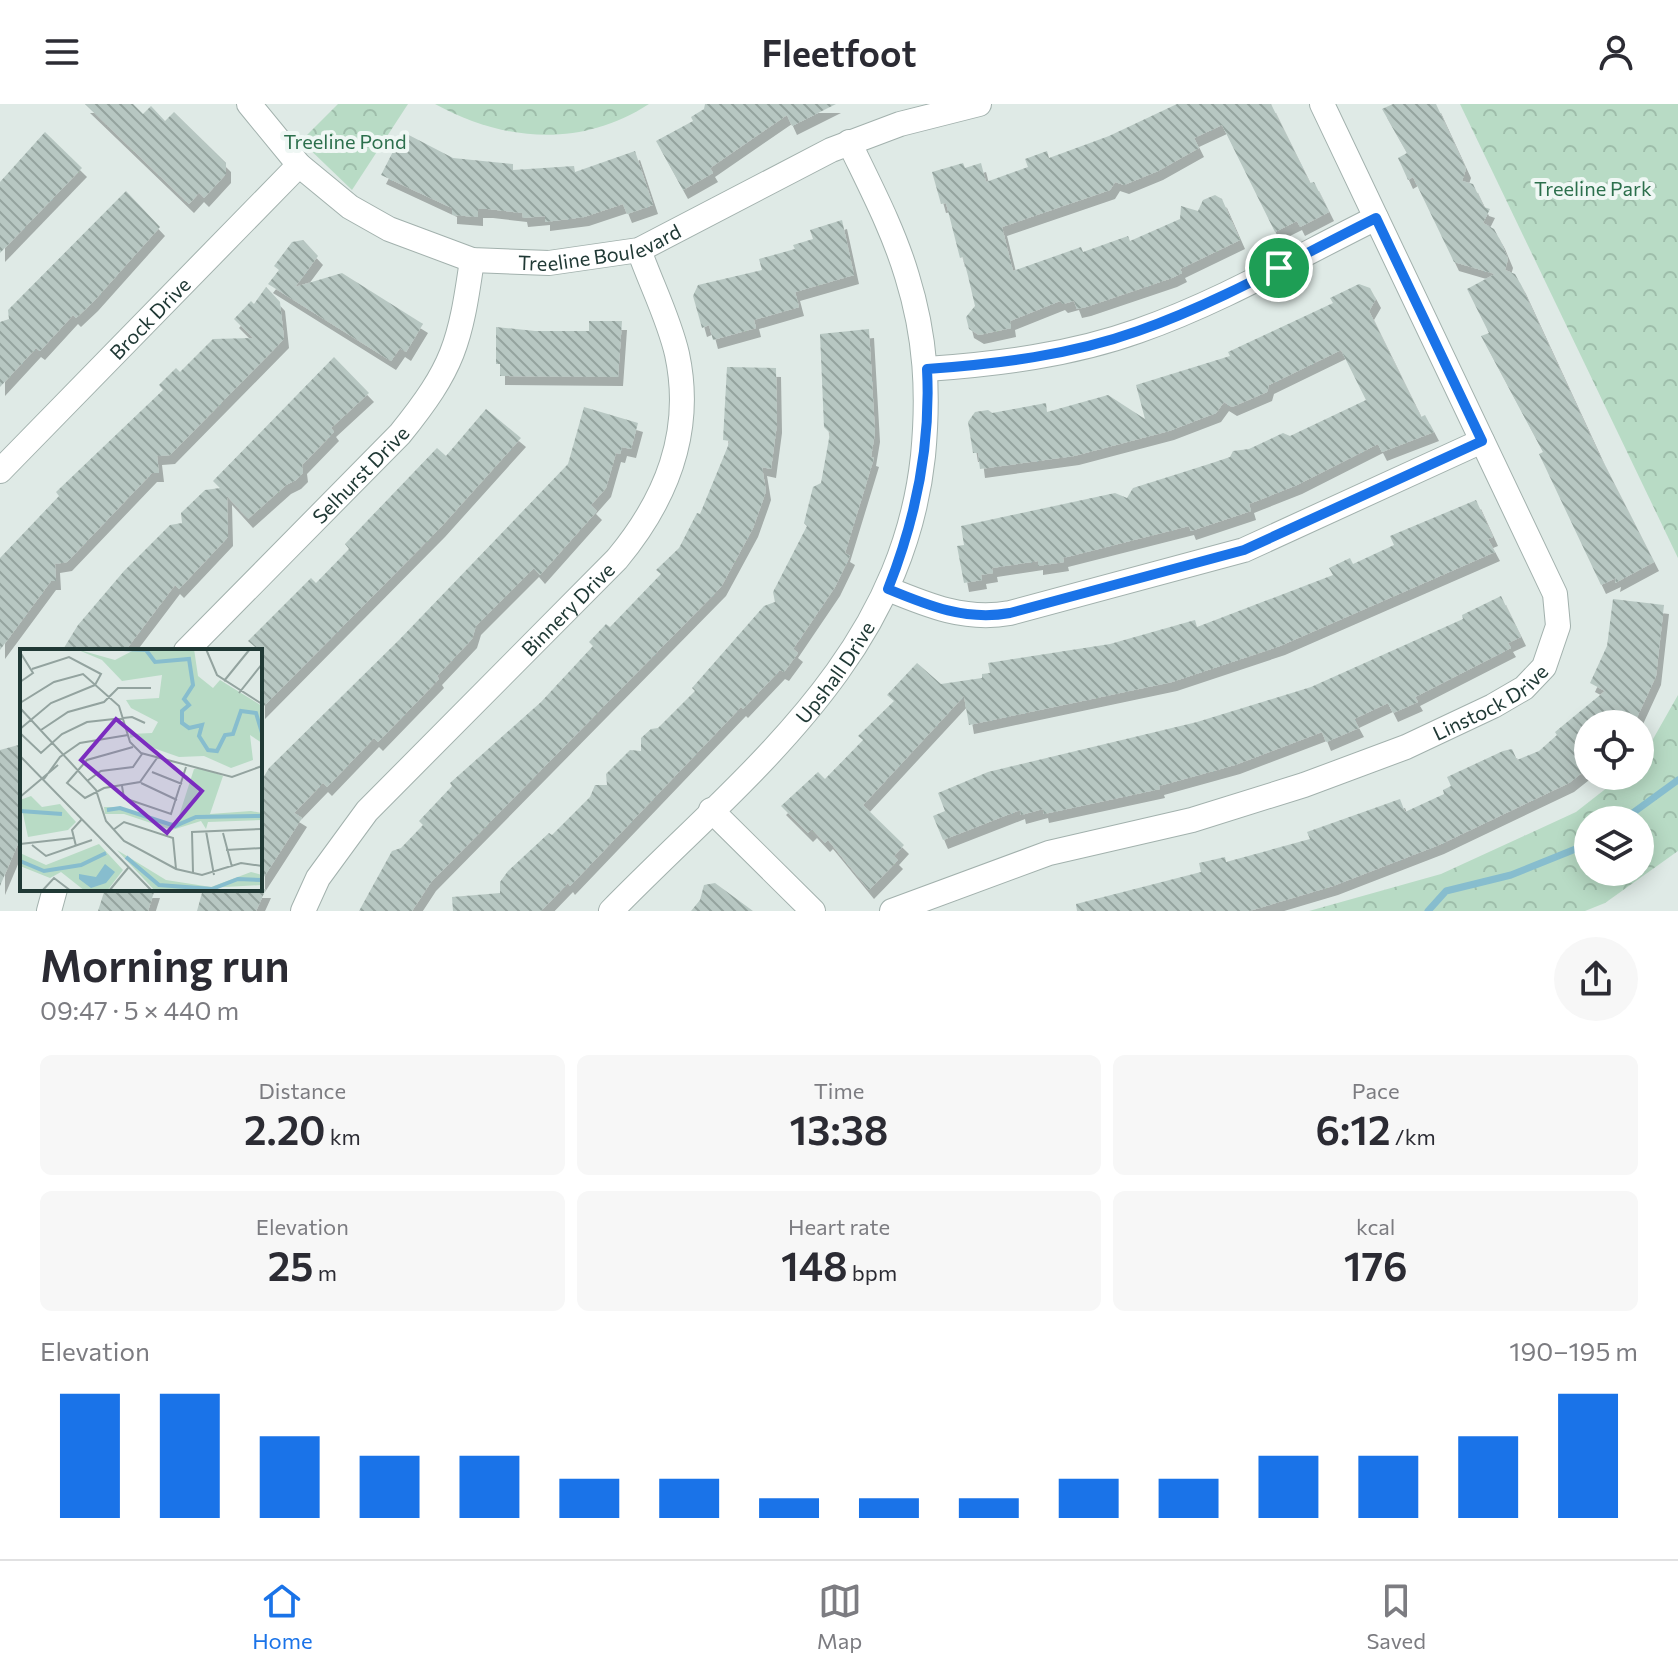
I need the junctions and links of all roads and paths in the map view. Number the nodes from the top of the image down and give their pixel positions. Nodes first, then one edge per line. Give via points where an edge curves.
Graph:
1 (249, 104) edge
2 (979, 104) edge
3 (1322, 104) edge
4 (849, 142) junction
5 (299, 165) junction
6 (1376, 218) junction
7 (639, 250) junction
8 (472, 260) junction
9 (927, 369) junction
10 (1482, 441) junction
11 (0, 471) edge
12 (888, 589) junction
13 (188, 649) edge
14 (711, 810) junction
15 (54, 891) edge
16 (49, 911) edge
17 (303, 911) edge
18 (611, 911) edge
19 (813, 911) edge
20 (892, 911) edge

1 - 5 street, Treeline Boulevard
2 - 4 street, Treeline Boulevard
3 - 6 street, Linstock Drive
4 - 7 street, Treeline Boulevard
4 - 9 street, Upshall Drive via 907,275
5 - 8 street, Treeline Boulevard via 379,224
5 - 11 street, Brock Drive
6 - 9 street via 1212,301 1136,332 1041,355
6 - 10 street, Linstock Drive
7 - 8 street, Treeline Boulevard via 561,262
7 - 17 street, Binnery Drive via 677,353 680,378 680,429 666,487 617,559 367,811 318,878
8 - 13 street, Selhurst Drive via 459,340 423,405
9 - 12 street, Upshall Drive via 919,489
10 - 12 street via 1244,550 1026,609 969,616
10 - 20 street, Linstock Drive via 1559,611 1551,652 1524,688 1406,747 1332,775 1192,820 1049,853
12 - 14 street, Upshall Drive via 822,695
14 - 18 street, Upshall Drive
14 - 19 street
15 - 16 street

